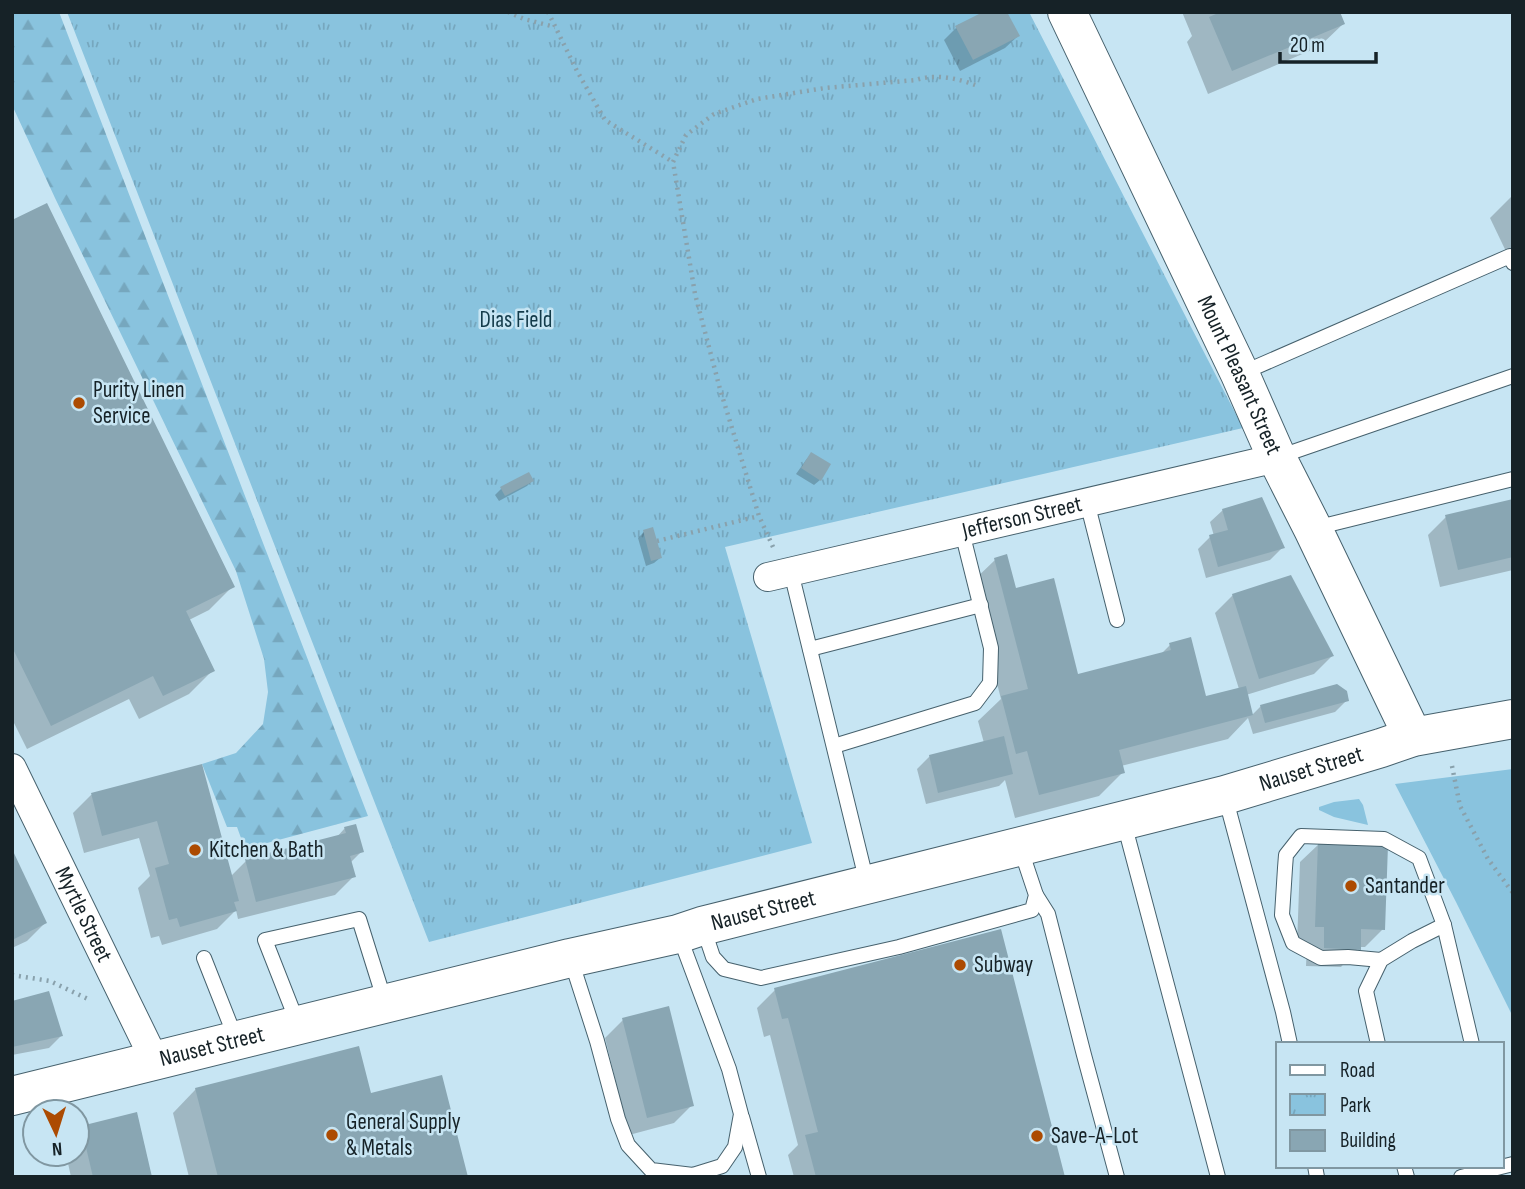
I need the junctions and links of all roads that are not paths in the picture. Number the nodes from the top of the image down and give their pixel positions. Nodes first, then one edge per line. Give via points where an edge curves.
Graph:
1 (1067, 12) edge
2 (1513, 263) edge
3 (1240, 374) junction
4 (1513, 376) edge
5 (1277, 458) junction
6 (1513, 479) edge
7 (1087, 502) junction
8 (1314, 529) junction
9 (962, 532) junction
10 (780, 574) joint
11 (981, 605) junction
12 (1117, 620) dead end
13 (810, 649) junction
14 (1513, 719) edge
15 (1429, 734) junction
16 (834, 746) junction
17 (12, 768) edge
18 (1225, 795) junction
19 (1123, 820) junction
20 (1019, 846) junction
21 (867, 884) junction
22 (1036, 895) junction
23 (1444, 925) junction
24 (690, 930) junction
25 (204, 958) dead end
26 (570, 958) junction
27 (1381, 960) junction
28 (386, 1003) junction
29 (299, 1025) junction
30 (236, 1041) junction
31 (1290, 1042) edge
32 (1377, 1042) edge
33 (1472, 1042) edge
34 (155, 1061) junction
35 (12, 1096) edge
36 (741, 1114) junction
37 (1497, 1168) edge
38 (1466, 1176) edge
39 (759, 1177) edge
40 (1117, 1177) edge
41 (1218, 1177) edge

1 - 3 main road, Mount Pleasant Street
2 - 3 lane via 1510,256
3 - 5 main road, Mount Pleasant Street
4 - 5 lane
5 - 7 street, Jefferson Street
5 - 8 main road, Mount Pleasant Street
6 - 8 lane
7 - 9 street, Jefferson Street
7 - 12 lane
8 - 15 main road, Mount Pleasant Street
9 - 10 street, Jefferson Street
9 - 11 lane
10 - 13 lane
11 - 13 lane
11 - 16 lane via 991,648 990,683 975,702
13 - 16 lane
14 - 15 main road, Nauset Street
15 - 18 main road, Nauset Street
16 - 21 lane
17 - 34 street, Myrtle Street
18 - 19 main road, Nauset Street
18 - 31 lane
19 - 20 main road, Nauset Street
19 - 41 lane
20 - 21 main road, Nauset Street
20 - 22 lane
21 - 24 main road, Nauset Street
22 - 24 lane via 1032,910 899,947 761,978 724,970
22 - 40 lane via 1048,914
23 - 27 lane
23 - 27 lane via 1419,858 1384,839 1301,836 1286,855 1285,868 1282,915 1293,943 1321,958
23 - 33 lane
24 - 26 main road, Nauset Street
24 - 36 lane
25 - 30 lane
26 - 28 main road, Nauset Street
26 - 36 lane via 618,1119 628,1145 651,1170 694,1175 722,1166 735,1147
27 - 32 lane via 1366,991
28 - 29 main road, Nauset Street
28 - 29 lane via 359,919 265,940
29 - 30 main road, Nauset Street
30 - 34 main road, Nauset Street
34 - 35 main road, Nauset Street
36 - 39 lane
37 - 38 lane

